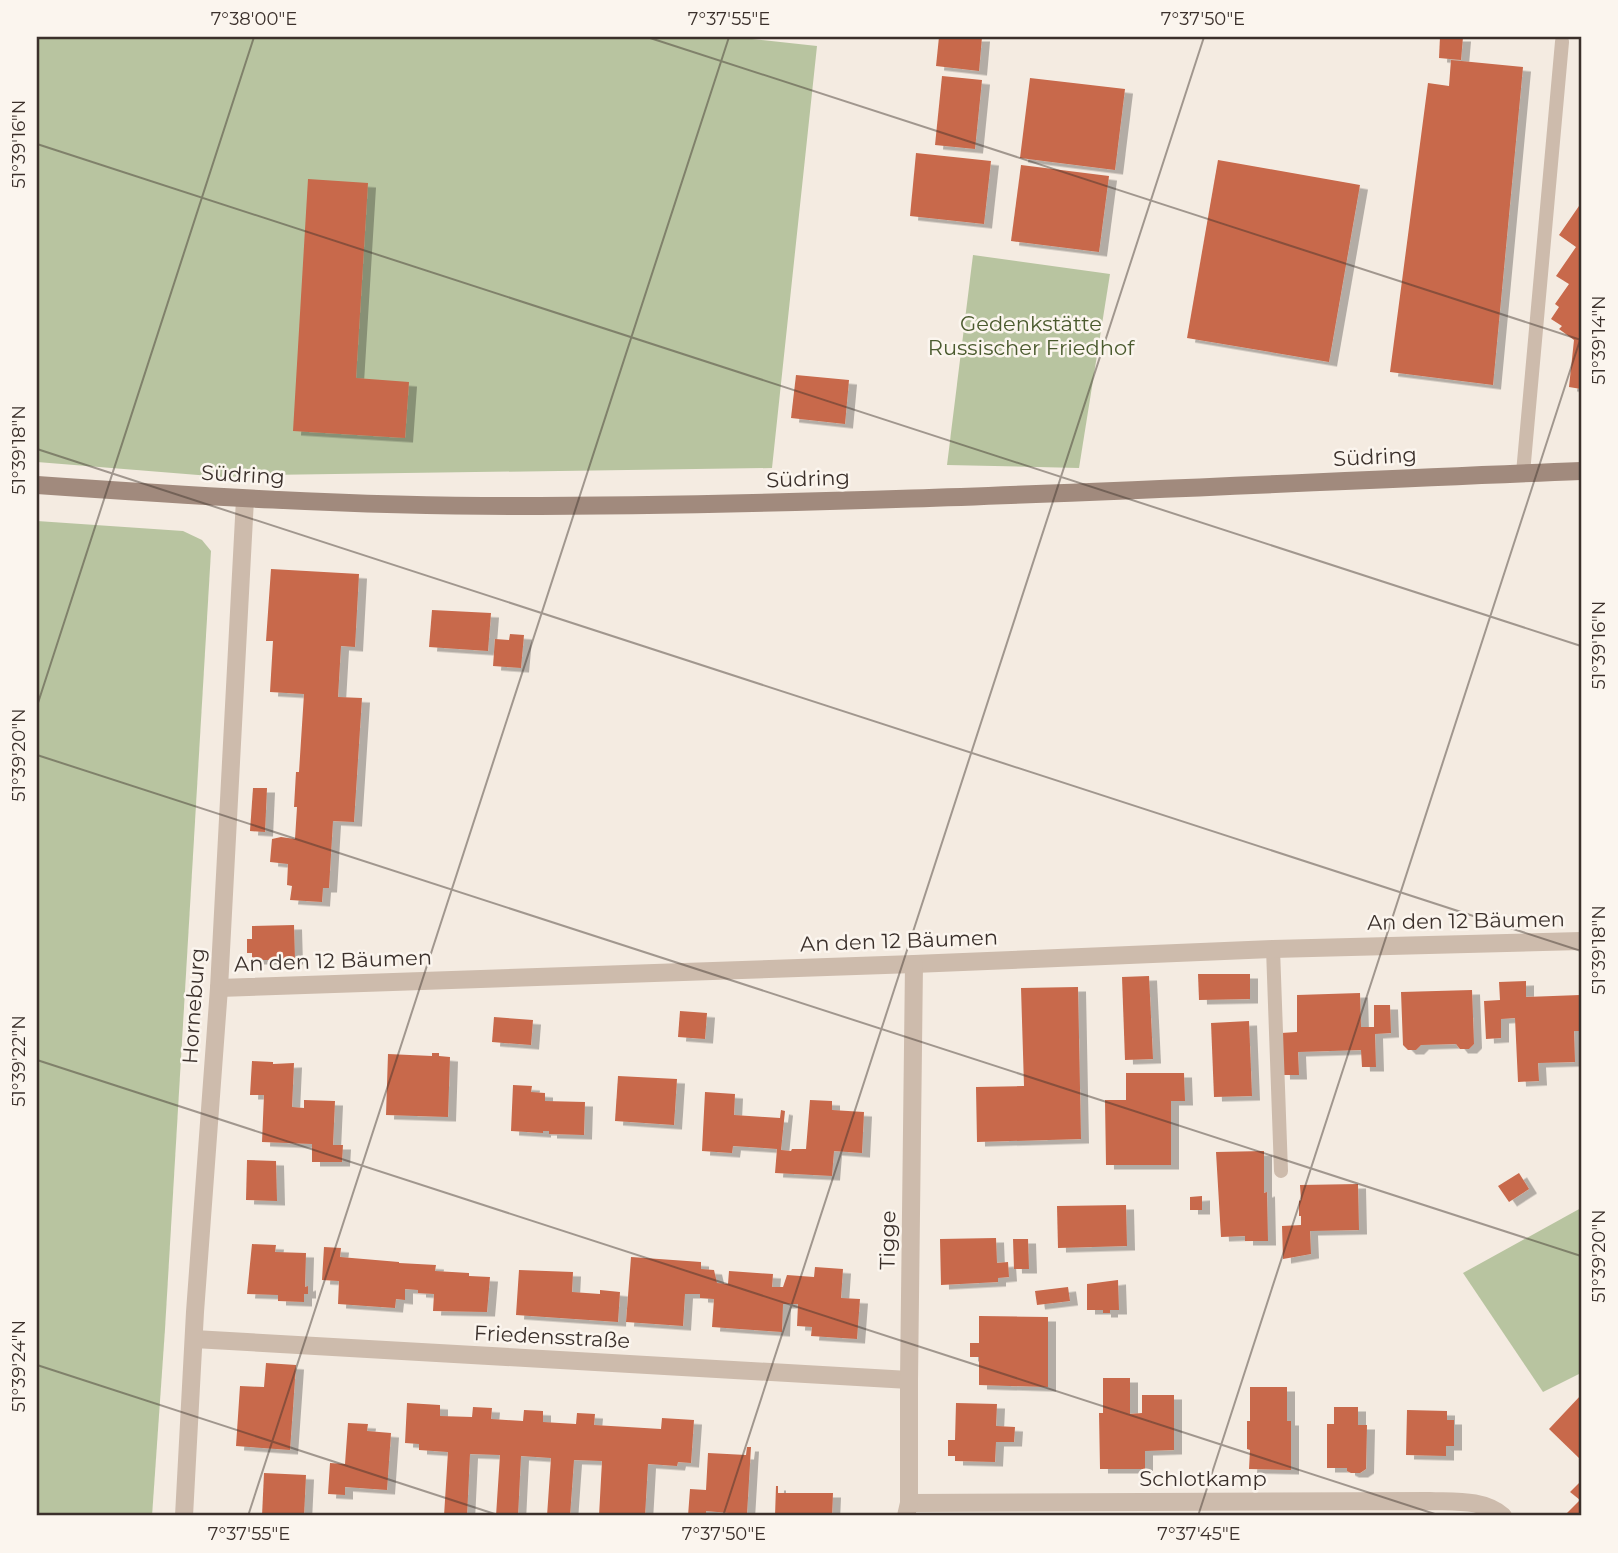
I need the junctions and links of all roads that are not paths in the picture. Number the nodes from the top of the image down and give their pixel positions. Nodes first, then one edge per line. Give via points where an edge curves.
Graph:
1 (1562, 42) dead end
2 (1581, 471) edge
3 (1523, 473) junction
4 (37, 485) edge
5 (245, 499) junction
6 (1581, 941) edge
7 (1273, 949) junction
8 (914, 964) junction
9 (219, 988) junction
10 (1281, 1171) dead end
11 (194, 1339) junction
12 (909, 1380) junction
13 (907, 1509) edge
14 (1499, 1513) edge
15 (184, 1516) edge

1 - 3 lane
2 - 3 street, Südring
3 - 5 street, Südring via 744,504 507,506
4 - 5 street, Südring
5 - 9 street, Horneburg
6 - 7 street, An den 12 Bäumen
7 - 8 street, An den 12 Bäumen
7 - 10 lane
8 - 9 street, An den 12 Bäumen
8 - 12 street, Tigge
9 - 11 street, Horneburg
11 - 12 street, Friedensstraße
11 - 15 street, Horneburg
12 - 13 street, Tigge
13 - 14 street, Schlotkamp via 1430,1501 1482,1504

